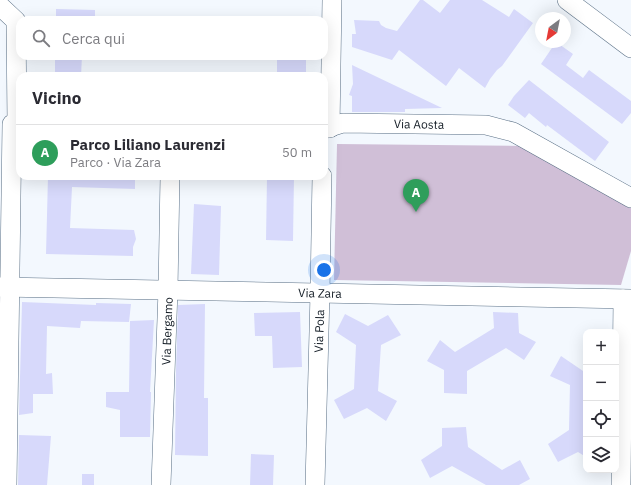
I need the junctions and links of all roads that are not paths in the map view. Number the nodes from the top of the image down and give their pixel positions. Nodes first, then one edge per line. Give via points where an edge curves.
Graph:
1 (332, 0) edge
2 (568, 0) edge
3 (0, 6) edge
4 (631, 48) edge
5 (328, 102) edge
6 (12, 124) edge
7 (328, 128) edge
8 (170, 180) edge
9 (322, 180) edge
10 (631, 198) edge
11 (5, 287) edge
12 (168, 290) junction
13 (320, 293) junction
14 (627, 299) edge
15 (7, 485) edge
16 (161, 485) edge
17 (315, 485) edge
18 (620, 485) edge

1 - 5 street
2 - 4 street
3 - 6 street via 16,21
6 - 11 street
7 - 10 street, Via Aosta via 343,124 486,125 513,132
8 - 12 street, Via Bergamo
9 - 13 street, Via Pola
11 - 12 street, Via Zara
11 - 15 street
12 - 13 street, Via Zara
12 - 16 street, Via Bergamo
13 - 14 street, Via Zara
13 - 17 street, Via Pola
14 - 18 street

